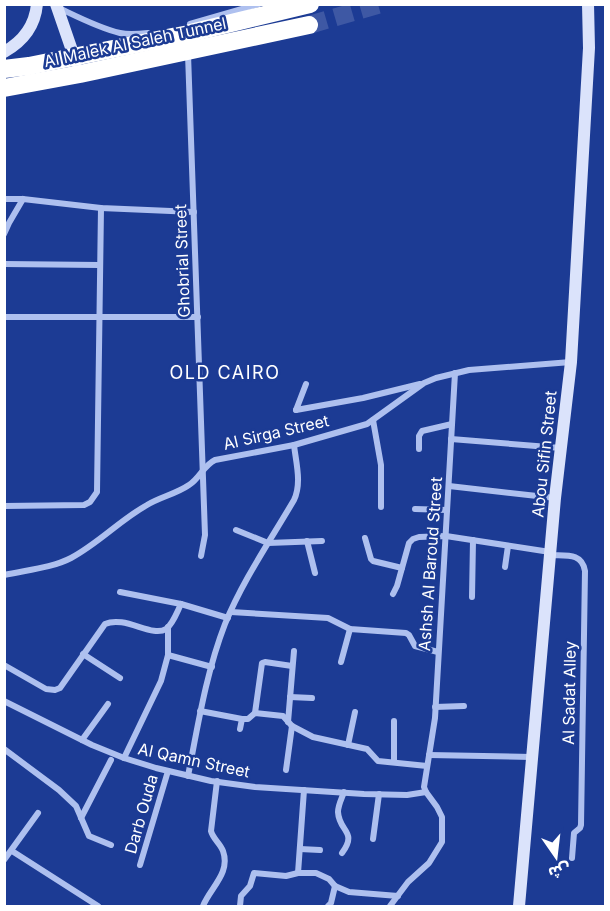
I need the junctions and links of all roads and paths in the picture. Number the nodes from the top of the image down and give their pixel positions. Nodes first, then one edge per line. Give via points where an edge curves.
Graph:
1 (36, 4) edge
2 (259, 4) edge
3 (310, 4) tunnel mouth
4 (588, 4) edge
5 (56, 6) edge
6 (309, 24) tunnel mouth
7 (152, 33) dead end
8 (183, 38) junction
9 (4, 52) edge
10 (74, 56) junction
11 (5, 69) edge
12 (80, 74) junction
13 (5, 88) edge
14 (4, 199) edge
15 (23, 199) junction
16 (100, 208) junction
17 (194, 212) junction
18 (4, 234) edge
19 (4, 264) edge
20 (99, 266) junction
21 (4, 317) edge
22 (98, 317) junction
23 (198, 317) junction
24 (570, 362) junction
25 (455, 373) junction
26 (424, 383) junction
27 (306, 384) dead end
28 (373, 420) junction
29 (452, 424) junction
30 (451, 439) junction
31 (294, 445) junction
32 (561, 448) junction
33 (419, 449) dead end
34 (203, 470) junction
35 (449, 486) junction
36 (555, 498) junction
37 (4, 506) edge
38 (381, 507) dead end
39 (415, 509) dead end
40 (447, 510) junction
41 (236, 530) dead end
42 (446, 536) junction
43 (365, 538) dead end
44 (472, 540) junction
45 (307, 541) junction
46 (322, 541) dead end
47 (268, 543) junction
48 (508, 546) junction
49 (550, 554) junction
50 (201, 555) dead end
51 (505, 567) dead end
52 (402, 568) junction
53 (315, 573) dead end
54 (4, 575) edge
55 (120, 592) dead end
56 (393, 594) dead end
57 (472, 597) dead end
58 (181, 604) junction
59 (230, 615) junction
60 (168, 627) junction
61 (350, 629) junction
62 (294, 651) dead end
63 (438, 652) junction
64 (83, 654) junction
65 (168, 655) junction
66 (341, 662) dead end
67 (4, 665) edge
68 (292, 666) junction
69 (212, 667) junction
70 (120, 678) dead end
71 (290, 698) junction
72 (312, 698) dead end
73 (4, 701) edge
74 (108, 704) dead end
75 (435, 706) junction
76 (464, 706) dead end
77 (200, 711) junction
78 (255, 712) junction
79 (355, 712) dead end
80 (242, 719) junction
81 (394, 722) dead end
82 (290, 724) junction
83 (240, 729) dead end
84 (82, 740) junction
85 (348, 745) junction
86 (4, 749) edge
87 (429, 755) junction
88 (532, 757) junction
89 (124, 758) junction
90 (111, 760) dead end
91 (394, 762) junction
92 (427, 766) junction
93 (286, 770) dead end
94 (168, 771) junction
95 (188, 776) junction
96 (217, 782) junction
97 (303, 790) junction
98 (344, 792) junction
99 (426, 792) junction
100 (379, 794) junction
101 (38, 813) dead end
102 (81, 818) junction
103 (373, 839) dead end
104 (111, 845) dead end
105 (300, 849) junction
106 (320, 850) dead end
107 (12, 851) junction
108 (342, 853) dead end
109 (572, 858) dead end
110 (4, 860) edge
111 (140, 865) dead end
112 (298, 873) junction
113 (335, 886) junction
114 (398, 896) junction
115 (98, 906) edge
116 (203, 906) edge
117 (240, 906) edge
118 (328, 906) edge
119 (390, 906) edge
120 (519, 906) edge

1 - 9 street via 26,34
2 - 8 street
3 - 8 highway, Al Malek Al Saleh Tunnel
4 - 24 street, Abou Sifin Street via 589,48
5 - 7 street via 120,33
5 - 10 street
6 - 8 highway, Al Malek Al Saleh Tunnel
8 - 10 highway, Al Malek Al Saleh Tunnel
8 - 12 highway, Al Malek Al Saleh Tunnel
8 - 17 street, Ghobrial Street
10 - 11 highway, Al Malek Al Saleh Tunnel
10 - 12 street
12 - 13 highway, Al Malek Al Saleh Tunnel
14 - 15 street
15 - 16 street
15 - 18 street
16 - 17 street
16 - 20 street
17 - 23 street, Ghobrial Street
19 - 20 street
20 - 22 street
21 - 22 street
22 - 23 street
22 - 37 street via 95,497 84,505
23 - 34 street, Ghobrial Street
24 - 25 street, Al Sirga Street
24 - 32 street, Abou Sifin Street
25 - 26 street, Al Sirga Street
25 - 29 street, Ashsh Al Baroud Street
26 - 27 street via 296,410
26 - 28 street, Al Sirga Street
28 - 31 street, Al Sirga Street
28 - 38 street via 381,465
29 - 30 street, Ashsh Al Baroud Street
29 - 33 street via 422,431 418,436
30 - 32 street
30 - 35 street, Ashsh Al Baroud Street
31 - 34 street, Al Sirga Street via 215,460
31 - 47 street via 298,491
32 - 36 street, Abou Sifin Street
34 - 50 street, Ghobrial Street via 206,535
34 - 54 street, Al Sirga Street via 189,485 147,504 69,559
35 - 36 street
35 - 40 street, Ashsh Al Baroud Street
36 - 49 street, Abou Sifin Street
39 - 40 street
40 - 42 street, Ashsh Al Baroud Street
41 - 47 street
42 - 44 street
42 - 52 street via 413,539
42 - 63 street, Ashsh Al Baroud Street
43 - 52 street via 370,559
44 - 48 street
44 - 57 street
45 - 46 street
45 - 47 street
45 - 53 street
47 - 59 street
48 - 49 street
48 - 51 street
49 - 88 street, Abou Sifin Street
49 - 109 street, Al Sadat Alley via 574,556 580,559 585,571 581,825 574,833
52 - 56 street
55 - 58 street
58 - 59 street
58 - 60 street
59 - 61 street via 328,618
59 - 69 street
60 - 64 street via 157,632 110,621
60 - 65 street
61 - 63 street via 406,633 415,646
61 - 66 street
62 - 68 street
63 - 75 street, Ashsh Al Baroud Street
64 - 67 street via 55,690 46,689
64 - 70 street
65 - 69 street
65 - 89 street via 161,681
68 - 71 street
68 - 78 street via 262,663
69 - 77 street
71 - 72 street
71 - 82 street
73 - 84 street, Al Qamn Street
74 - 84 street
75 - 76 street
75 - 87 street, Ashsh Al Baroud Street
77 - 80 street
77 - 95 street
78 - 80 street
78 - 82 street via 282,716
79 - 85 street
80 - 83 street
81 - 91 street
82 - 85 street via 313,737
82 - 93 street
84 - 89 street, Al Qamn Street
85 - 91 street via 368,750 378,760
86 - 102 street via 59,790 76,806
87 - 88 street
87 - 92 street, Ashsh Al Baroud Street
88 - 120 street, Abou Sifin Street
89 - 94 street, Al Qamn Street
90 - 102 street
91 - 92 street
92 - 99 street, Ashsh Al Baroud Street
94 - 95 street, Al Qamn Street
94 - 111 street, Darb Ouda
95 - 96 street, Al Qamn Street
96 - 97 street, Al Qamn Street
96 - 116 street via 211,831 225,859 221,878
97 - 98 street, Al Qamn Street
97 - 105 street
98 - 100 street, Al Qamn Street
98 - 108 street via 338,810 349,840
99 - 100 street, Al Qamn Street
99 - 114 street via 442,817 442,842 429,863
100 - 103 street
101 - 107 street
102 - 104 street via 89,836
105 - 106 street
105 - 112 street
107 - 110 street
107 - 115 street
112 - 113 street via 316,873
112 - 117 street via 286,877 254,873
113 - 114 street via 349,892
113 - 118 street
114 - 119 street

